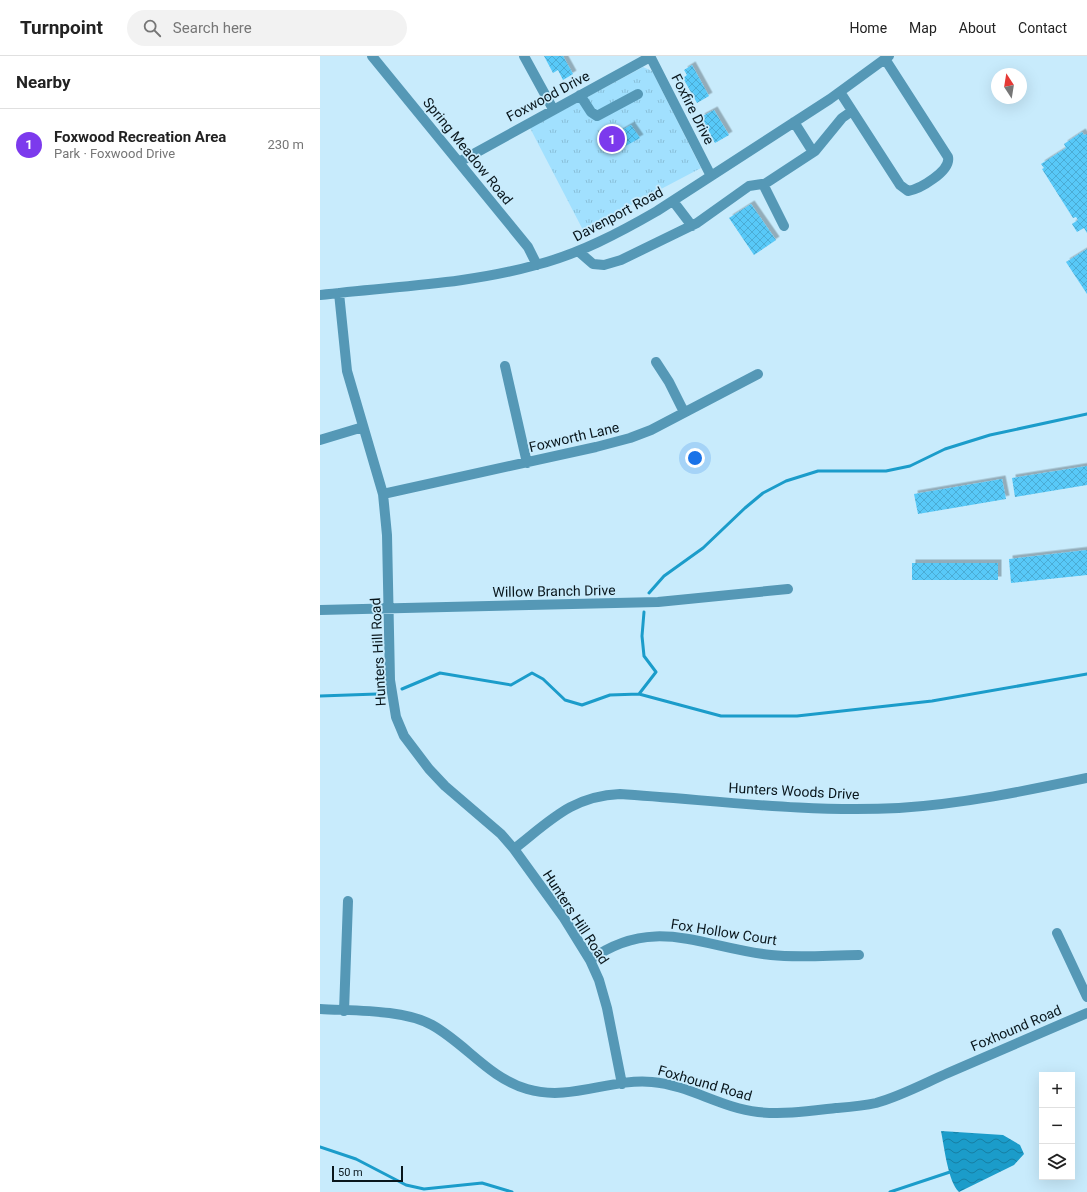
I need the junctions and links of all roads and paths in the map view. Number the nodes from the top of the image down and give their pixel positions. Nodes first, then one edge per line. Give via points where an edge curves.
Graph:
1 (372, 56) edge
2 (524, 56) edge
3 (650, 56) edge
4 (887, 58) edge
5 (840, 92) junction
6 (638, 94) dead end
7 (580, 95) junction
8 (553, 109) junction
9 (852, 111) junction
10 (794, 122) junction
11 (813, 152) junction
12 (458, 162) junction
13 (711, 176) junction
14 (763, 185) junction
15 (673, 201) junction
16 (692, 226) junction
17 (784, 226) dead end
18 (578, 251) junction
19 (537, 265) junction
20 (339, 293) junction
21 (320, 295) edge
22 (656, 362) dead end
23 (505, 366) dead end
24 (758, 374) dead end
25 (684, 412) junction
26 (363, 427) junction
27 (320, 440) edge
28 (526, 463) junction
29 (383, 494) junction
30 (788, 589) dead end
31 (389, 608) junction
32 (320, 610) edge
33 (1087, 778) edge
34 (514, 849) junction
35 (348, 901) dead end
36 (1058, 932) dead end
37 (859, 955) dead end
38 (590, 960) junction
39 (1087, 997) edge
40 (320, 1009) edge
41 (344, 1011) junction
42 (1087, 1013) edge
43 (622, 1084) junction

1 - 12 street, Spring Meadow Road
2 - 8 street
3 - 7 street, Foxwood Drive
3 - 13 street, Foxfire Drive
4 - 5 street, Davenport Road
4 - 9 street via 948,157 948,165 916,189 908,191 900,186
5 - 9 street
5 - 10 street, Davenport Road
6 - 7 street via 597,116 591,112
7 - 8 street, Foxwood Drive
8 - 12 street, Foxwood Drive
9 - 11 street via 842,118
10 - 11 street
10 - 13 street, Davenport Road
11 - 14 street
12 - 19 street, Spring Meadow Road via 528,247
13 - 15 street, Davenport Road
14 - 16 street via 749,186
14 - 17 street
15 - 16 street
15 - 18 street, Davenport Road via 635,224
16 - 18 street via 621,260 604,265 593,264
18 - 19 street, Davenport Road
19 - 20 street, Davenport Road via 465,280
20 - 21 street, Davenport Road
20 - 26 street, Hunters Hill Road via 348,371
22 - 25 street
23 - 28 street
24 - 25 street, Foxworth Lane
25 - 28 street, Foxworth Lane via 630,438
26 - 27 street
26 - 29 street, Hunters Hill Road
28 - 29 street, Foxworth Lane
29 - 31 street, Hunters Hill Road
30 - 31 street, Willow Branch Drive via 658,602
31 - 32 street, Willow Branch Drive
31 - 34 street, Hunters Hill Road via 393,706 404,736 445,786 501,834
33 - 34 street, Hunters Woods Drive via 994,797 892,808 826,809 605,794 569,807
34 - 38 street, Hunters Hill Road via 564,918
35 - 41 street
36 - 39 street
37 - 38 street, Fox Hollow Court via 772,955 683,938 651,936 618,943
38 - 43 street, Hunters Hill Road via 607,1008
40 - 41 street, Foxhound Road
41 - 43 street, Foxhound Road via 404,1015 422,1020 450,1037 494,1073 528,1089 572,1093
42 - 43 street, Foxhound Road via 889,1098 867,1105 813,1111 759,1112 732,1107 665,1084 643,1081

